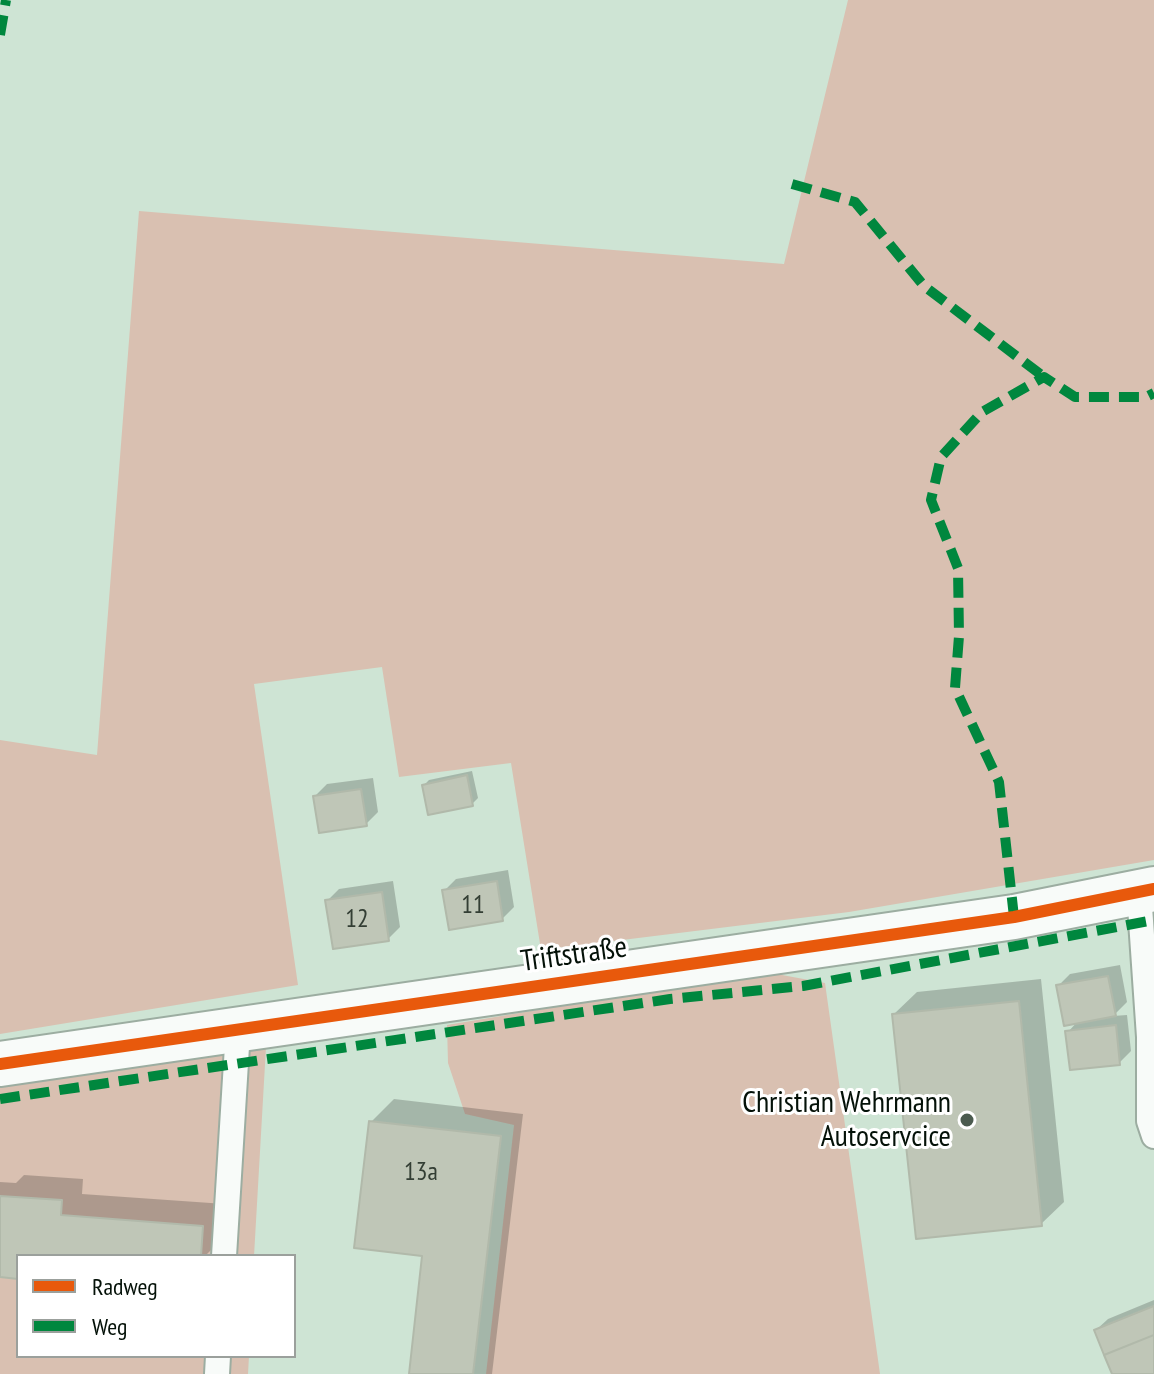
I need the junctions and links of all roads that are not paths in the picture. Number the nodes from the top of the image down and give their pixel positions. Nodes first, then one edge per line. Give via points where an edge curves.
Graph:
1 (1147, 891) edge
2 (238, 1030) junction
3 (0, 1064) edge
4 (1154, 1136) edge
5 (224, 1254) edge

1 - 2 street, Triftstraße via 1014,917
1 - 4 lane via 1149,1121
2 - 3 street, Triftstraße
2 - 5 lane

